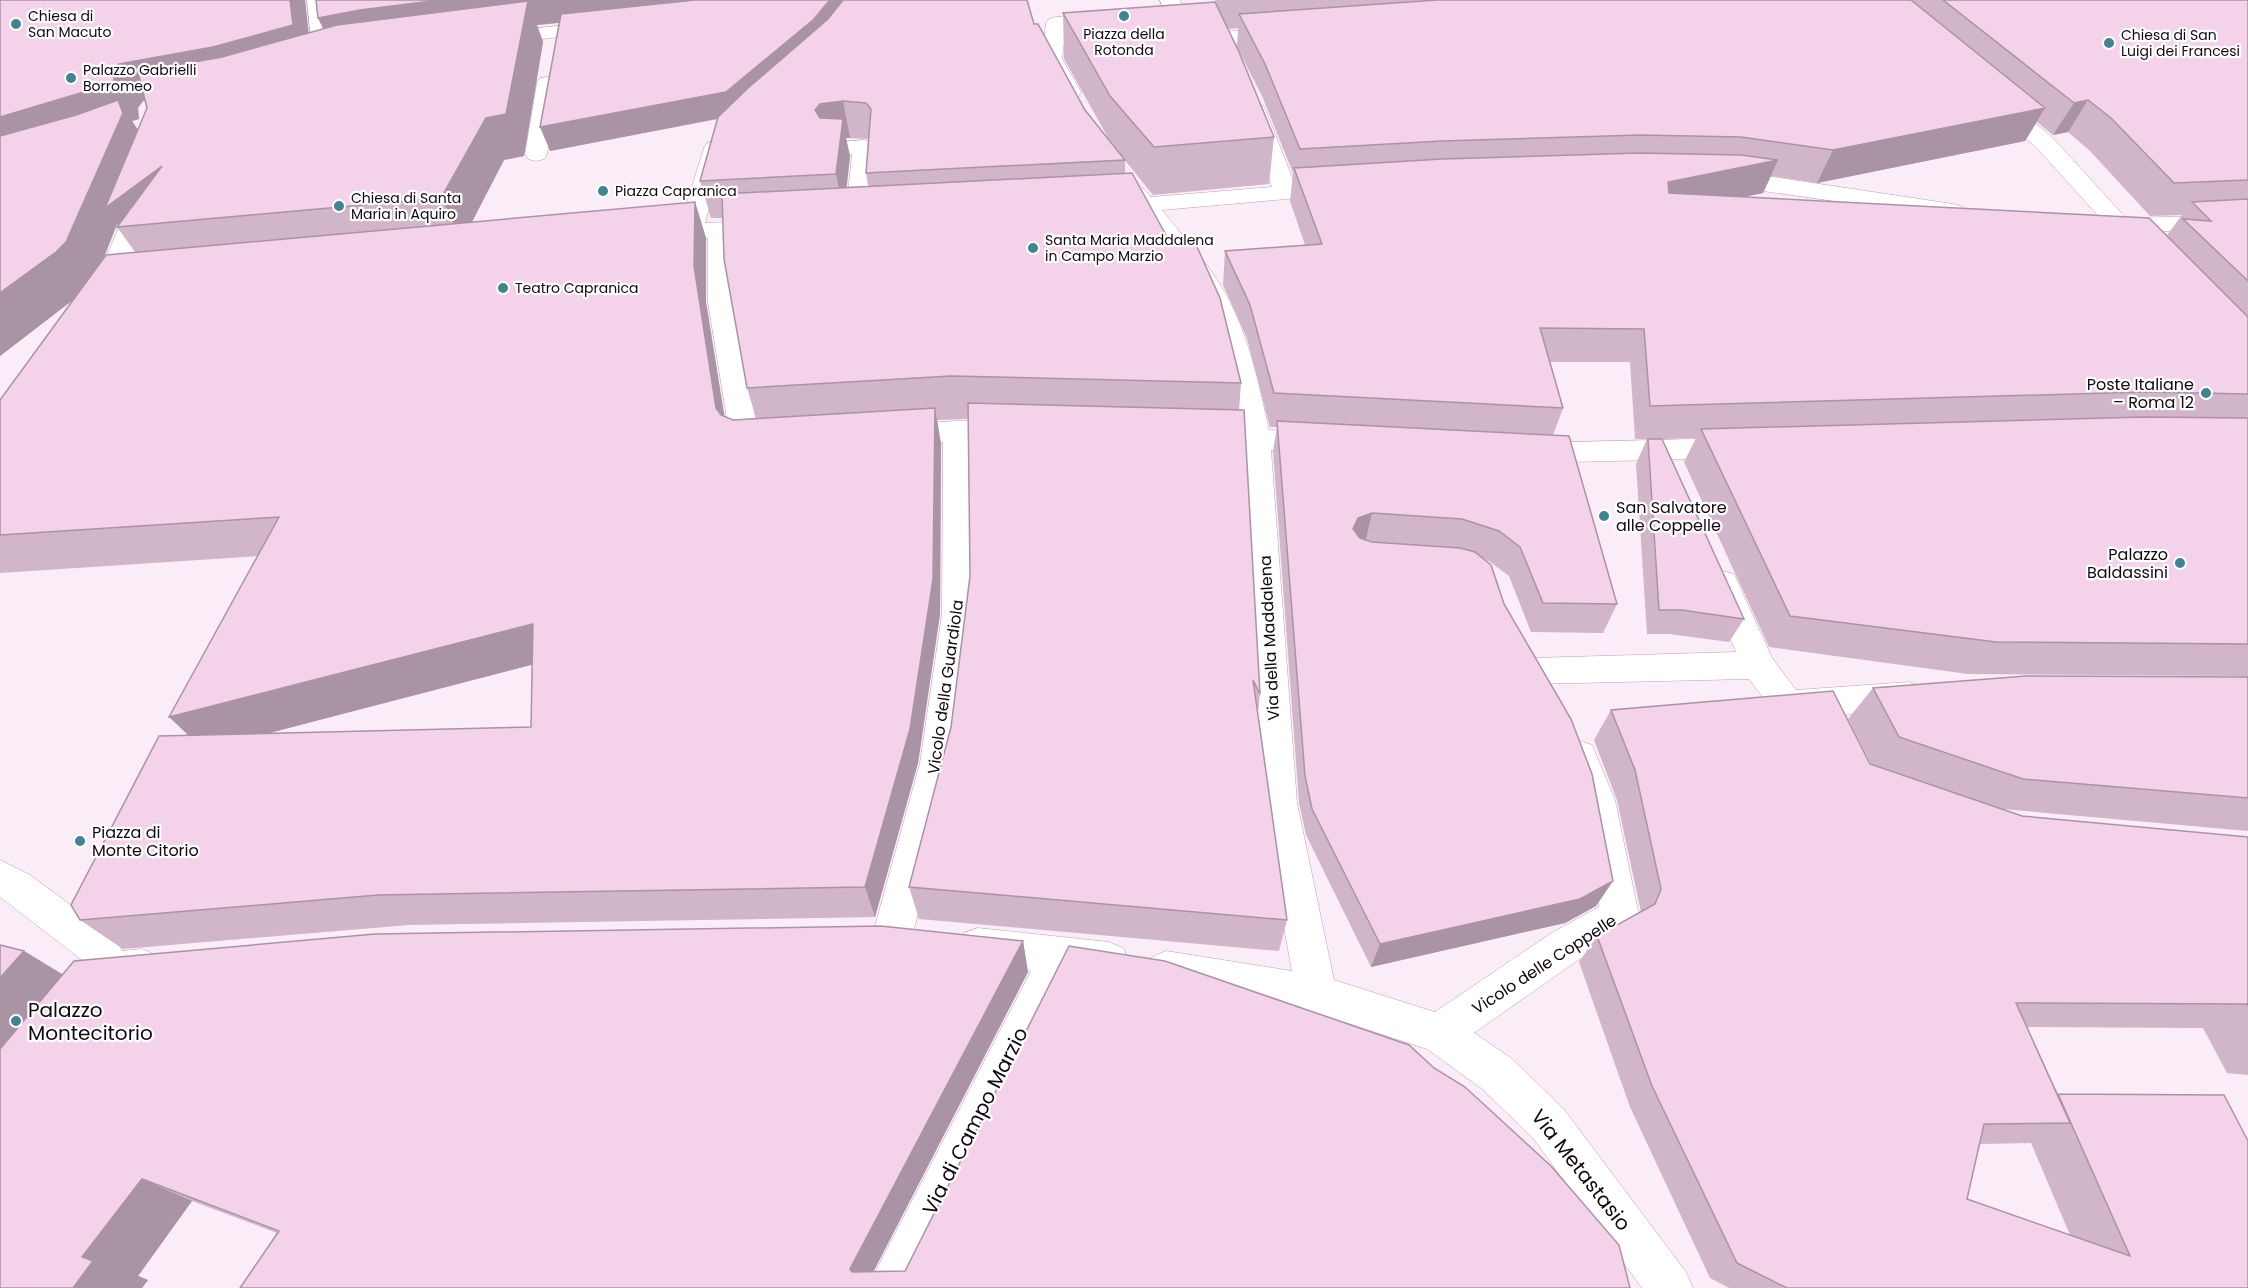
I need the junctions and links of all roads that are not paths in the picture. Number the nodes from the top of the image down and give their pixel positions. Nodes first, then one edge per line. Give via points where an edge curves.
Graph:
1 (317, 0) edge
2 (1050, 0) edge
3 (1172, 8) edge
4 (1150, 17) edge
5 (1127, 18) edge
6 (1056, 23) junction
7 (616, 25) edge
8 (558, 31) junction
9 (1297, 34) edge
10 (478, 41) edge
11 (303, 74) edge
12 (1980, 89) edge
13 (1249, 97) edge
14 (1078, 107) edge
15 (729, 133) edge
16 (836, 148) edge
17 (536, 154) dead end
18 (1119, 172) edge
19 (1704, 179) edge
20 (149, 180) edge
21 (1355, 188) edge
22 (1286, 192) junction
23 (1136, 204) junction
24 (1079, 210) edge
25 (1976, 214) edge
26 (857, 222) edge
27 (2248, 222) edge
28 (2091, 224) edge
29 (788, 226) edge
30 (2123, 227) junction
31 (706, 230) junction
32 (632, 235) edge
33 (2145, 257) edge
34 (87, 308) edge
35 (957, 431) junction
36 (1041, 433) edge
37 (874, 436) edge
38 (1173, 436) edge
39 (1256, 438) junction
40 (792, 441) edge
41 (1348, 444) edge
42 (1768, 447) edge
43 (1662, 450) junction
44 (1508, 452) edge
45 (1676, 480) edge
46 (1709, 552) edge
47 (1517, 641) edge
48 (1755, 655) junction
49 (1533, 671) junction
50 (1935, 693) edge
51 (1551, 701) edge
52 (1572, 736) edge
53 (0, 877) edge
54 (906, 939) joint
55 (1060, 954) junction
56 (172, 966) edge
57 (1317, 994) junction
58 (1439, 1033) junction
59 (890, 1288) edge
60 (1670, 1288) edge

1 - 11 street via 335,64
2 - 6 street
3 - 4 street
3 - 9 street via 1182,39 1225,47
5 - 6 street
6 - 14 street via 1052,59
7 - 8 street
8 - 10 street
8 - 17 street
12 - 30 street via 2044,142
13 - 22 street
15 - 31 street via 716,145
16 - 26 street via 864,147
18 - 23 street, Via della Maddalena
19 - 25 street via 1773,184
20 - 34 street via 121,283
21 - 22 street
22 - 23 street
23 - 24 street
23 - 39 street, Via della Maddalena via 1209,287 1241,366
27 - 30 street
28 - 30 street
29 - 31 street
30 - 33 street
31 - 32 street
31 - 40 street via 745,444
35 - 36 street
35 - 37 street
35 - 54 street, Vicolo della Guardiola via 958,614 938,763
38 - 39 street
39 - 41 street
39 - 57 street, Via della Maddalena via 1279,803
42 - 43 street
43 - 44 street
43 - 45 street
46 - 48 street
47 - 49 street
48 - 49 street
48 - 50 street via 1788,705 1822,713
49 - 51 street
52 - 58 street, Vicolo delle Coppelle via 1597,800 1620,916 1566,945
53 - 56 street via 17,887 101,973
54 - 55 street, Via Metastasio
55 - 57 street, Via Metastasio
55 - 59 street, Via di Campo Marzio
57 - 58 street, Via Metastasio
58 - 60 street, Via Metastasio via 1496,1073 1548,1123

